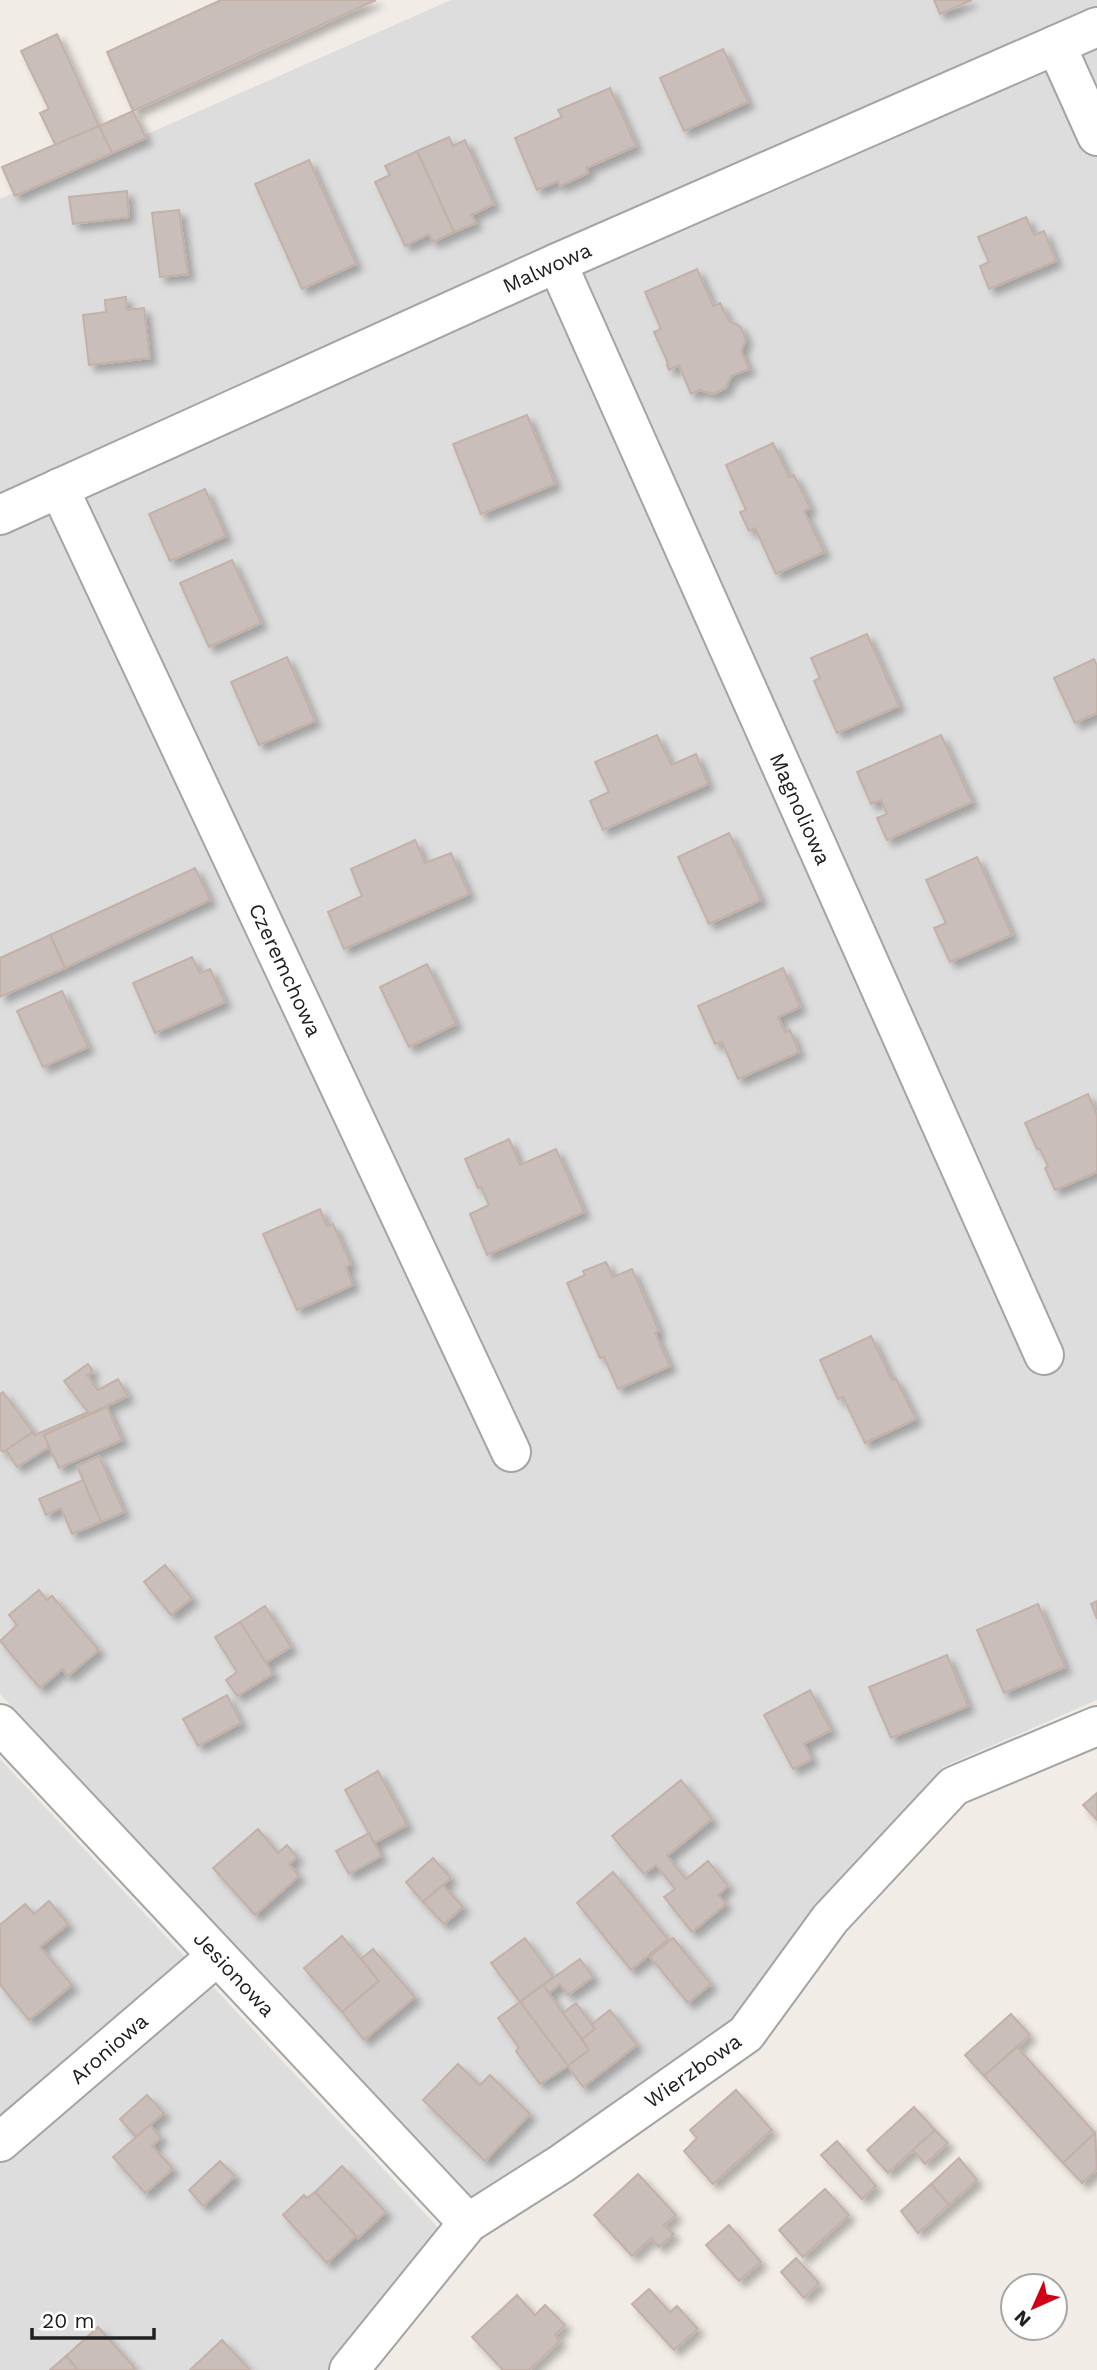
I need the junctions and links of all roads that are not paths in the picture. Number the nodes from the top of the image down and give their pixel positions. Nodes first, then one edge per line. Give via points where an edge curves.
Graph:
1 (1097, 27) edge
2 (1056, 45) junction
3 (1097, 136) edge
4 (557, 263) junction
5 (59, 488) junction
6 (0, 514) edge
7 (1044, 1355) dead end
8 (511, 1452) dead end
9 (0, 1724) edge
10 (1097, 1726) edge
11 (217, 1956) junction
12 (0, 2141) edge
13 (468, 2223) junction
14 (349, 2370) edge

1 - 2 street, Malwowa
2 - 3 street
2 - 4 street, Malwowa
4 - 5 street, Malwowa
4 - 7 street, Magnoliowa
5 - 6 street, Malwowa
5 - 8 street, Czeremchowa
9 - 11 street, Jesionowa
10 - 13 street, Wierzbowa via 954,1786 830,1919 746,2034
11 - 12 street, Aroniowa
11 - 13 street, Jesionowa
13 - 14 street, Wierzbowa

